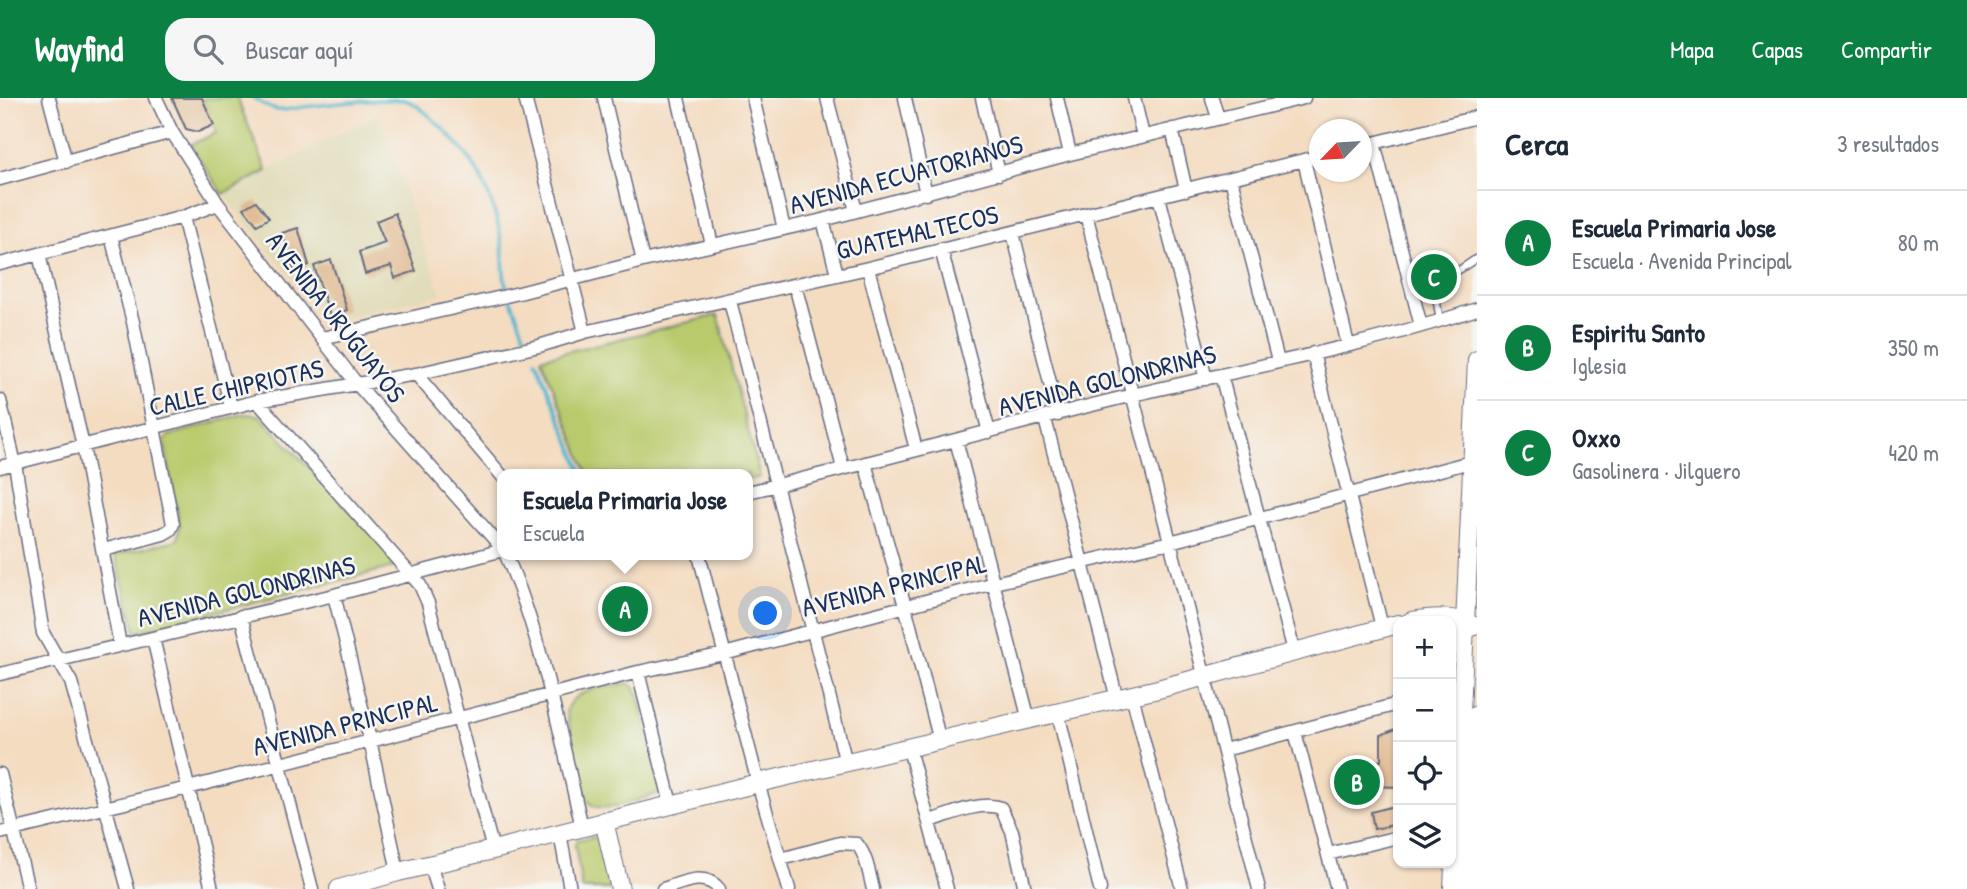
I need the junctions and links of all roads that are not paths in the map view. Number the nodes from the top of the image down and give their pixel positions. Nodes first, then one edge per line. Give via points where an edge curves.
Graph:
1 (50, 98) edge
2 (156, 98) edge
3 (525, 98) edge
4 (604, 98) edge
5 (678, 98) edge
6 (753, 98) edge
7 (827, 98) edge
8 (905, 98) edge
9 (982, 98) edge
10 (1057, 98) edge
11 (1133, 98) edge
12 (1212, 98) edge
13 (1304, 98) edge
14 (1289, 100) edge
15 (1477, 117) edge
16 (1218, 118) junction
17 (1172, 129) junction
18 (172, 132) junction
19 (1143, 136) junction
20 (1372, 144) edge
21 (1070, 154) junction
22 (1309, 159) edge
23 (1372, 159) edge
24 (1304, 160) junction
25 (66, 162) junction
26 (999, 174) junction
27 (0, 178) edge
28 (1231, 179) junction
29 (1186, 190) junction
30 (926, 194) junction
31 (1159, 197) junction
32 (218, 204) junction
33 (856, 211) junction
34 (1086, 214) junction
35 (183, 217) junction
36 (823, 220) junction
37 (784, 229) junction
38 (1013, 233) junction
39 (111, 236) junction
40 (712, 245) junction
41 (941, 249) junction
42 (39, 254) junction
43 (1477, 258) edge
44 (643, 261) junction
45 (0, 264) edge
46 (868, 268) junction
47 (837, 274) junction
48 (572, 280) junction
49 (795, 285) junction
50 (730, 301) junction
51 (1477, 309) edge
52 (1440, 321) junction
53 (1421, 326) junction
54 (585, 332) junction
55 (321, 338) junction
56 (1348, 345) junction
57 (524, 349) joint
58 (1313, 353) junction
59 (1477, 360) edge
60 (1278, 361) junction
61 (416, 374) junction
62 (1221, 375) junction
63 (1206, 379) junction
64 (357, 384) junction
65 (1133, 395) junction
66 (0, 400) edge
67 (257, 401) junction
68 (231, 407) junction
69 (1058, 415) junction
70 (1045, 418) junction
71 (154, 428) junction
72 (989, 432) junction
73 (956, 440) junction
74 (83, 446) junction
75 (916, 449) junction
76 (1474, 460) junction
77 (865, 463) junction
78 (15, 464) junction
79 (0, 467) edge
80 (843, 468) junction
81 (497, 471) edge
82 (776, 485) junction
83 (753, 491) edge
84 (1348, 494) junction
85 (1258, 519) junction
86 (1170, 542) junction
87 (497, 544) edge
88 (104, 550) junction
89 (497, 551) edge
90 (508, 560) edge
91 (700, 560) edge
92 (1083, 561) junction
93 (410, 574) junction
94 (994, 583) junction
95 (334, 595) junction
96 (905, 606) junction
97 (241, 616) junction
98 (1471, 625) edge
99 (1390, 626) edge
100 (812, 629) junction
101 (153, 638) junction
102 (120, 645) junction
103 (1294, 651) junction
104 (723, 654) junction
105 (58, 660) junction
106 (638, 672) junction
107 (0, 674) edge
108 (1203, 676) junction
109 (1457, 689) edge
110 (551, 696) junction
111 (1124, 697) junction
112 (1393, 706) edge
113 (1058, 713) junction
114 (1477, 715) edge
115 (459, 719) junction
116 (1029, 720) junction
117 (1295, 732) junction
118 (1476, 736) edge
119 (370, 740) junction
120 (940, 741) junction
121 (909, 749) junction
122 (1224, 750) junction
123 (846, 763) junction
124 (280, 764) junction
125 (0, 775) edge
126 (758, 783) junction
127 (188, 788) junction
128 (671, 804) junction
129 (1454, 805) edge
130 (106, 808) junction
131 (604, 821) junction
132 (930, 821) junction
133 (582, 827) junction
134 (13, 829) junction
135 (0, 833) edge
136 (560, 833) junction
137 (1474, 834) edge
138 (1393, 838) edge
139 (493, 850) junction
140 (1328, 854) junction
141 (781, 859) junction
142 (430, 864) junction
143 (1453, 868) edge
144 (398, 872) junction
145 (361, 886) edge
146 (28, 889) edge
147 (128, 889) edge
148 (212, 889) edge
149 (312, 889) edge
150 (339, 889) edge
151 (438, 889) edge
152 (570, 889) edge
153 (620, 889) edge
154 (663, 889) edge
155 (719, 889) edge
156 (789, 889) edge
157 (873, 889) edge
158 (947, 889) edge
159 (1025, 889) edge
160 (1100, 889) edge
161 (1182, 889) edge
162 (1259, 889) edge
163 (1337, 889) edge
164 (1453, 889) edge
165 (1469, 889) edge

1 - 25 street
2 - 18 street, AVENIDA URUGUAYOS
3 - 48 street
4 - 44 street
5 - 40 street
6 - 37 street
7 - 33 street
8 - 30 street
9 - 26 street
10 - 21 street
11 - 19 street
12 - 16 street
13 - 14 street, AVENIDA ECUATORIANOS
14 - 16 street, AVENIDA ECUATORIANOS
15 - 20 street
16 - 17 street, AVENIDA ECUATORIANOS
17 - 19 street, AVENIDA ECUATORIANOS
17 - 29 street
18 - 25 street
18 - 32 street, AVENIDA URUGUAYOS
19 - 21 street, AVENIDA ECUATORIANOS
21 - 26 street, AVENIDA ECUATORIANOS
22 - 24 street, GUATEMALTECOS
23 - 53 street
24 - 28 street, GUATEMALTECOS
24 - 56 street
25 - 27 street
26 - 30 street, AVENIDA ECUATORIANOS
28 - 29 street, GUATEMALTECOS
28 - 60 street
29 - 31 street, GUATEMALTECOS
30 - 33 street, AVENIDA ECUATORIANOS
31 - 34 street, GUATEMALTECOS
31 - 63 street
32 - 35 street
32 - 55 street, AVENIDA URUGUAYOS
33 - 36 street, AVENIDA ECUATORIANOS
34 - 38 street, GUATEMALTECOS
34 - 65 street
35 - 39 street
35 - 68 street
36 - 37 street, AVENIDA ECUATORIANOS
36 - 47 street
37 - 40 street, AVENIDA ECUATORIANOS
38 - 41 street, GUATEMALTECOS
38 - 69 street
39 - 42 street
39 - 71 street
40 - 44 street, AVENIDA ECUATORIANOS
41 - 46 street, GUATEMALTECOS
41 - 72 street
42 - 45 street
42 - 74 street
43 - 52 lane via 1438,284
44 - 48 street, AVENIDA ECUATORIANOS
46 - 47 street, GUATEMALTECOS
46 - 75 street
47 - 49 street, GUATEMALTECOS
48 - 54 street
48 - 55 street, AVENIDA ECUATORIANOS
49 - 50 street, GUATEMALTECOS
49 - 80 street
50 - 54 street, GUATEMALTECOS
50 - 82 street
51 - 52 street, AVENIDA GOLONDRINAS
52 - 53 street, AVENIDA GOLONDRINAS
53 - 56 street, AVENIDA GOLONDRINAS
54 - 57 street, GUATEMALTECOS
55 - 64 street, AVENIDA URUGUAYOS
56 - 58 street, AVENIDA GOLONDRINAS
57 - 61 street, CALLE CHIPRIOTAS
58 - 60 street, AVENIDA GOLONDRINAS
58 - 84 street
59 - 76 main road
60 - 62 street, AVENIDA GOLONDRINAS
61 - 64 street, CALLE CHIPRIOTAS
61 - 81 street
62 - 63 street, AVENIDA GOLONDRINAS
62 - 85 street
63 - 65 street, AVENIDA GOLONDRINAS
64 - 67 street, CALLE CHIPRIOTAS
64 - 87 street, AVENIDA URUGUAYOS
65 - 69 street, AVENIDA GOLONDRINAS
65 - 86 street
66 - 78 street
67 - 68 street, CALLE CHIPRIOTAS
67 - 93 street
68 - 71 street, CALLE CHIPRIOTAS
69 - 70 street, AVENIDA GOLONDRINAS
70 - 72 street, AVENIDA GOLONDRINAS
70 - 92 street
71 - 74 street, CALLE CHIPRIOTAS
71 - 88 street via 173,524 163,534
72 - 73 street, AVENIDA GOLONDRINAS
73 - 75 street, AVENIDA GOLONDRINAS
73 - 94 street
74 - 78 street, CALLE CHIPRIOTAS
74 - 88 street
75 - 77 street, AVENIDA GOLONDRINAS
76 - 84 street, AVENIDA PRINCIPAL
76 - 98 main road
77 - 80 street, AVENIDA GOLONDRINAS
77 - 96 street
78 - 79 street, CALLE CHIPRIOTAS
78 - 105 street via 43,633
80 - 82 street, AVENIDA GOLONDRINAS
82 - 83 street, AVENIDA GOLONDRINAS
82 - 100 street
84 - 85 street, AVENIDA PRINCIPAL
84 - 99 street
85 - 86 street, AVENIDA PRINCIPAL
85 - 103 street
86 - 92 street, AVENIDA PRINCIPAL
86 - 108 street
88 - 102 street
89 - 93 street, AVENIDA GOLONDRINAS
90 - 110 street
91 - 104 street
92 - 94 street, AVENIDA PRINCIPAL
92 - 111 street
93 - 95 street, AVENIDA GOLONDRINAS
93 - 115 street via 428,603
94 - 96 street, AVENIDA PRINCIPAL
94 - 116 street
95 - 97 street, AVENIDA GOLONDRINAS
95 - 119 street
96 - 100 street, AVENIDA PRINCIPAL
96 - 120 street
97 - 101 street, AVENIDA GOLONDRINAS
97 - 124 street
98 - 109 main road
99 - 103 main road
100 - 104 street, AVENIDA PRINCIPAL
100 - 123 street
101 - 102 street, AVENIDA GOLONDRINAS
101 - 127 street
102 - 105 street, AVENIDA GOLONDRINAS
103 - 108 main road
104 - 106 street, AVENIDA PRINCIPAL
104 - 126 street
105 - 107 street, AVENIDA GOLONDRINAS
105 - 130 street via 71,682
106 - 110 street, AVENIDA PRINCIPAL
106 - 128 street
108 - 111 main road
108 - 122 street
109 - 129 main road
110 - 115 street, AVENIDA PRINCIPAL
110 - 133 street
111 - 113 main road
111 - 161 street
112 - 117 street
113 - 116 main road
113 - 160 street
114 - 118 main road
115 - 119 street, AVENIDA PRINCIPAL
115 - 139 street
116 - 120 main road
117 - 122 street
117 - 140 street
118 - 137 main road
119 - 124 street, AVENIDA PRINCIPAL
119 - 144 street
120 - 121 main road
121 - 123 main road
121 - 132 street
122 - 162 street
123 - 126 main road
124 - 127 street, AVENIDA PRINCIPAL
124 - 149 street
125 - 134 street
126 - 128 main road
126 - 141 street
127 - 130 street, AVENIDA PRINCIPAL
127 - 148 street
128 - 131 main road
130 - 134 street, AVENIDA PRINCIPAL
130 - 147 street
131 - 133 main road
131 - 153 main road
132 - 158 street
132 - 159 street via 992,804 1001,807 1012,831
133 - 136 main road
134 - 135 street, AVENIDA PRINCIPAL
134 - 146 street
136 - 139 main road
136 - 152 street
137 - 165 main road
138 - 140 street
139 - 142 main road
140 - 163 street
141 - 156 street
141 - 157 street via 840,843 857,844
142 - 144 main road
142 - 151 street
143 - 164 main road
144 - 145 main road
145 - 150 main road
154 - 155 street via 703,879 713,881

